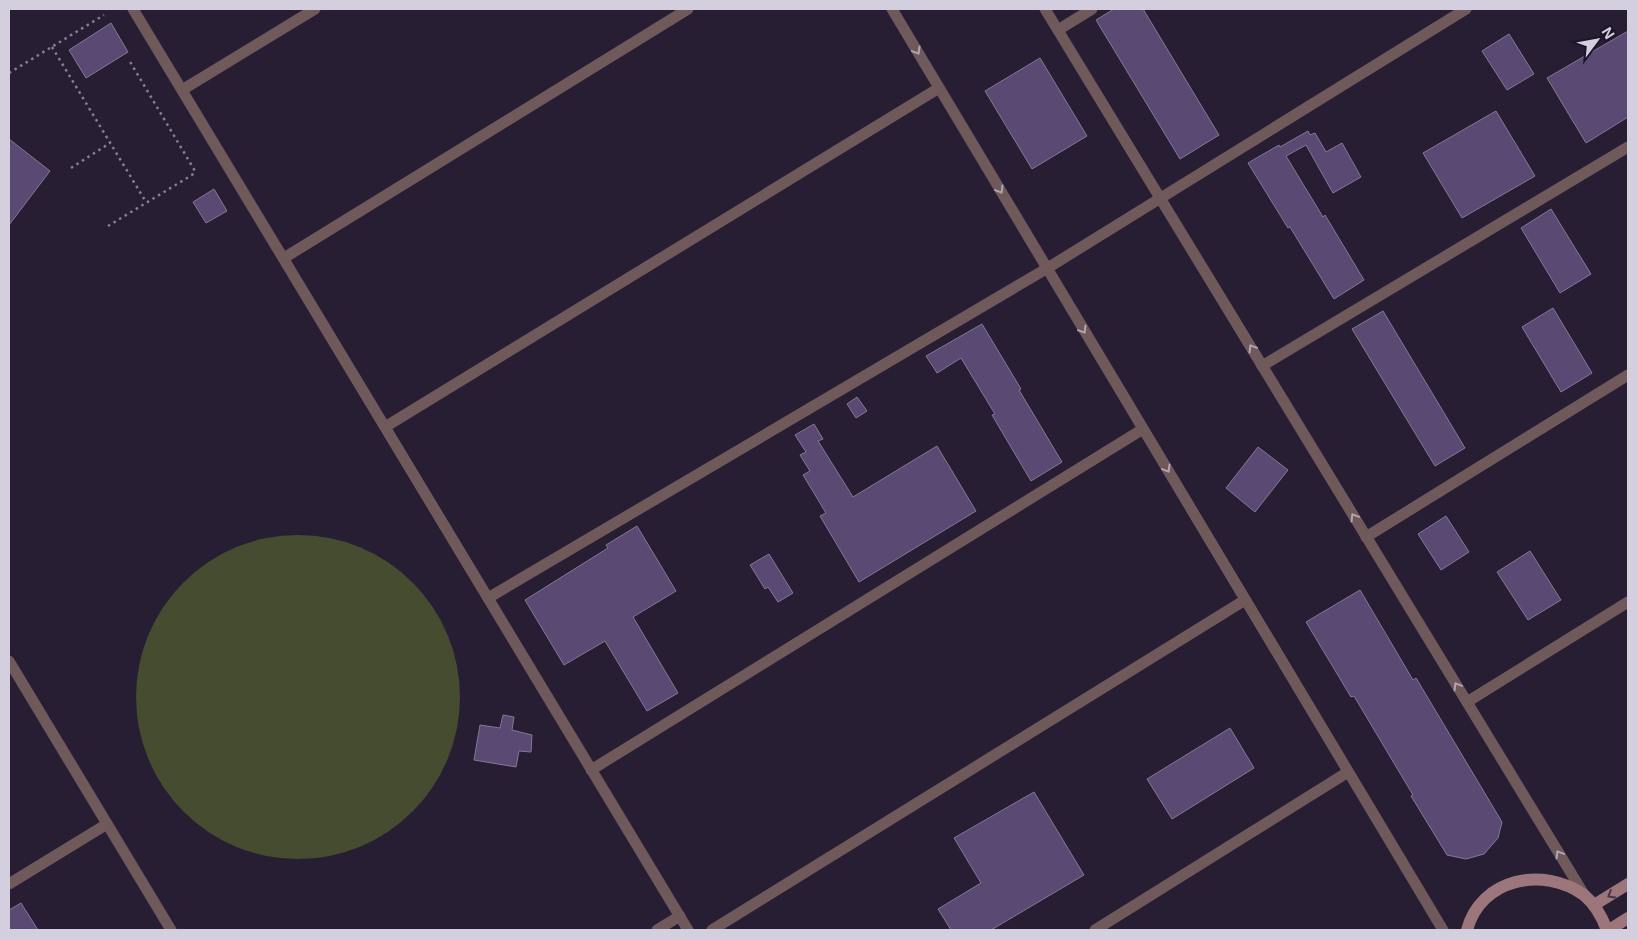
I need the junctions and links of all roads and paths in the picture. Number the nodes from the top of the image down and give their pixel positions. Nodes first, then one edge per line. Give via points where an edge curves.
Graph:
1 (133, 9) edge
2 (315, 9) edge
3 (688, 9) edge
4 (892, 9) edge
5 (1045, 9) edge
6 (1092, 9) edge
7 (1466, 9) edge
8 (104, 15) dead end
9 (1058, 30) junction
10 (52, 47) junction
11 (129, 60) dead end
12 (9, 73) edge
13 (939, 88) junction
14 (182, 90) junction
15 (110, 143) junction
16 (1628, 147) edge
17 (71, 168) dead end
18 (1160, 198) junction
19 (146, 202) junction
20 (108, 226) dead end
21 (284, 258) junction
22 (1046, 269) junction
23 (1262, 366) junction
24 (1628, 375) edge
25 (385, 427) junction
26 (1143, 429) junction
27 (1366, 537) junction
28 (488, 598) junction
29 (1246, 600) junction
30 (1628, 602) edge
31 (9, 661) edge
32 (1467, 702) junction
33 (592, 770) junction
34 (1348, 772) junction
35 (107, 824) junction
36 (9, 884) edge
37 (1628, 884) edge
38 (1589, 901) junction
39 (680, 916) junction
40 (1628, 918) edge
41 (171, 930) edge
42 (657, 930) edge
43 (688, 930) edge
44 (712, 930) edge
45 (1095, 930) edge
46 (1443, 930) edge
47 (1467, 930) edge
48 (1608, 930) edge

1 - 14 street
2 - 14 street
3 - 21 street
4 -> 13 street
5 - 9 street
6 - 9 street
7 - 18 street
8 - 10 path
9 - 18 street
10 - 12 path
10 - 15 path
11 - 19 path via 195,171
13 -> 22 street
13 - 25 street
14 - 21 street
15 - 17 path
15 - 19 path
16 - 23 street
18 - 22 street
23 -> 18 street
19 - 20 path
21 - 25 street
22 -> 26 street
22 - 28 street
27 -> 23 street
24 - 27 street
25 - 28 street
26 -> 29 street
26 - 33 street
32 -> 27 street
28 - 33 street
29 - 34 street
29 - 44 street
30 - 32 street
31 - 35 street
38 -> 32 street
33 - 39 street
34 - 45 street
34 - 46 street
35 - 36 street
35 - 41 street
37 -> 38 street
38 - 47 street via 1565,884 1543,878 1520,880 1499,888 1482,903
38 - 48 street
39 - 42 street
39 - 43 street
40 - 48 street

